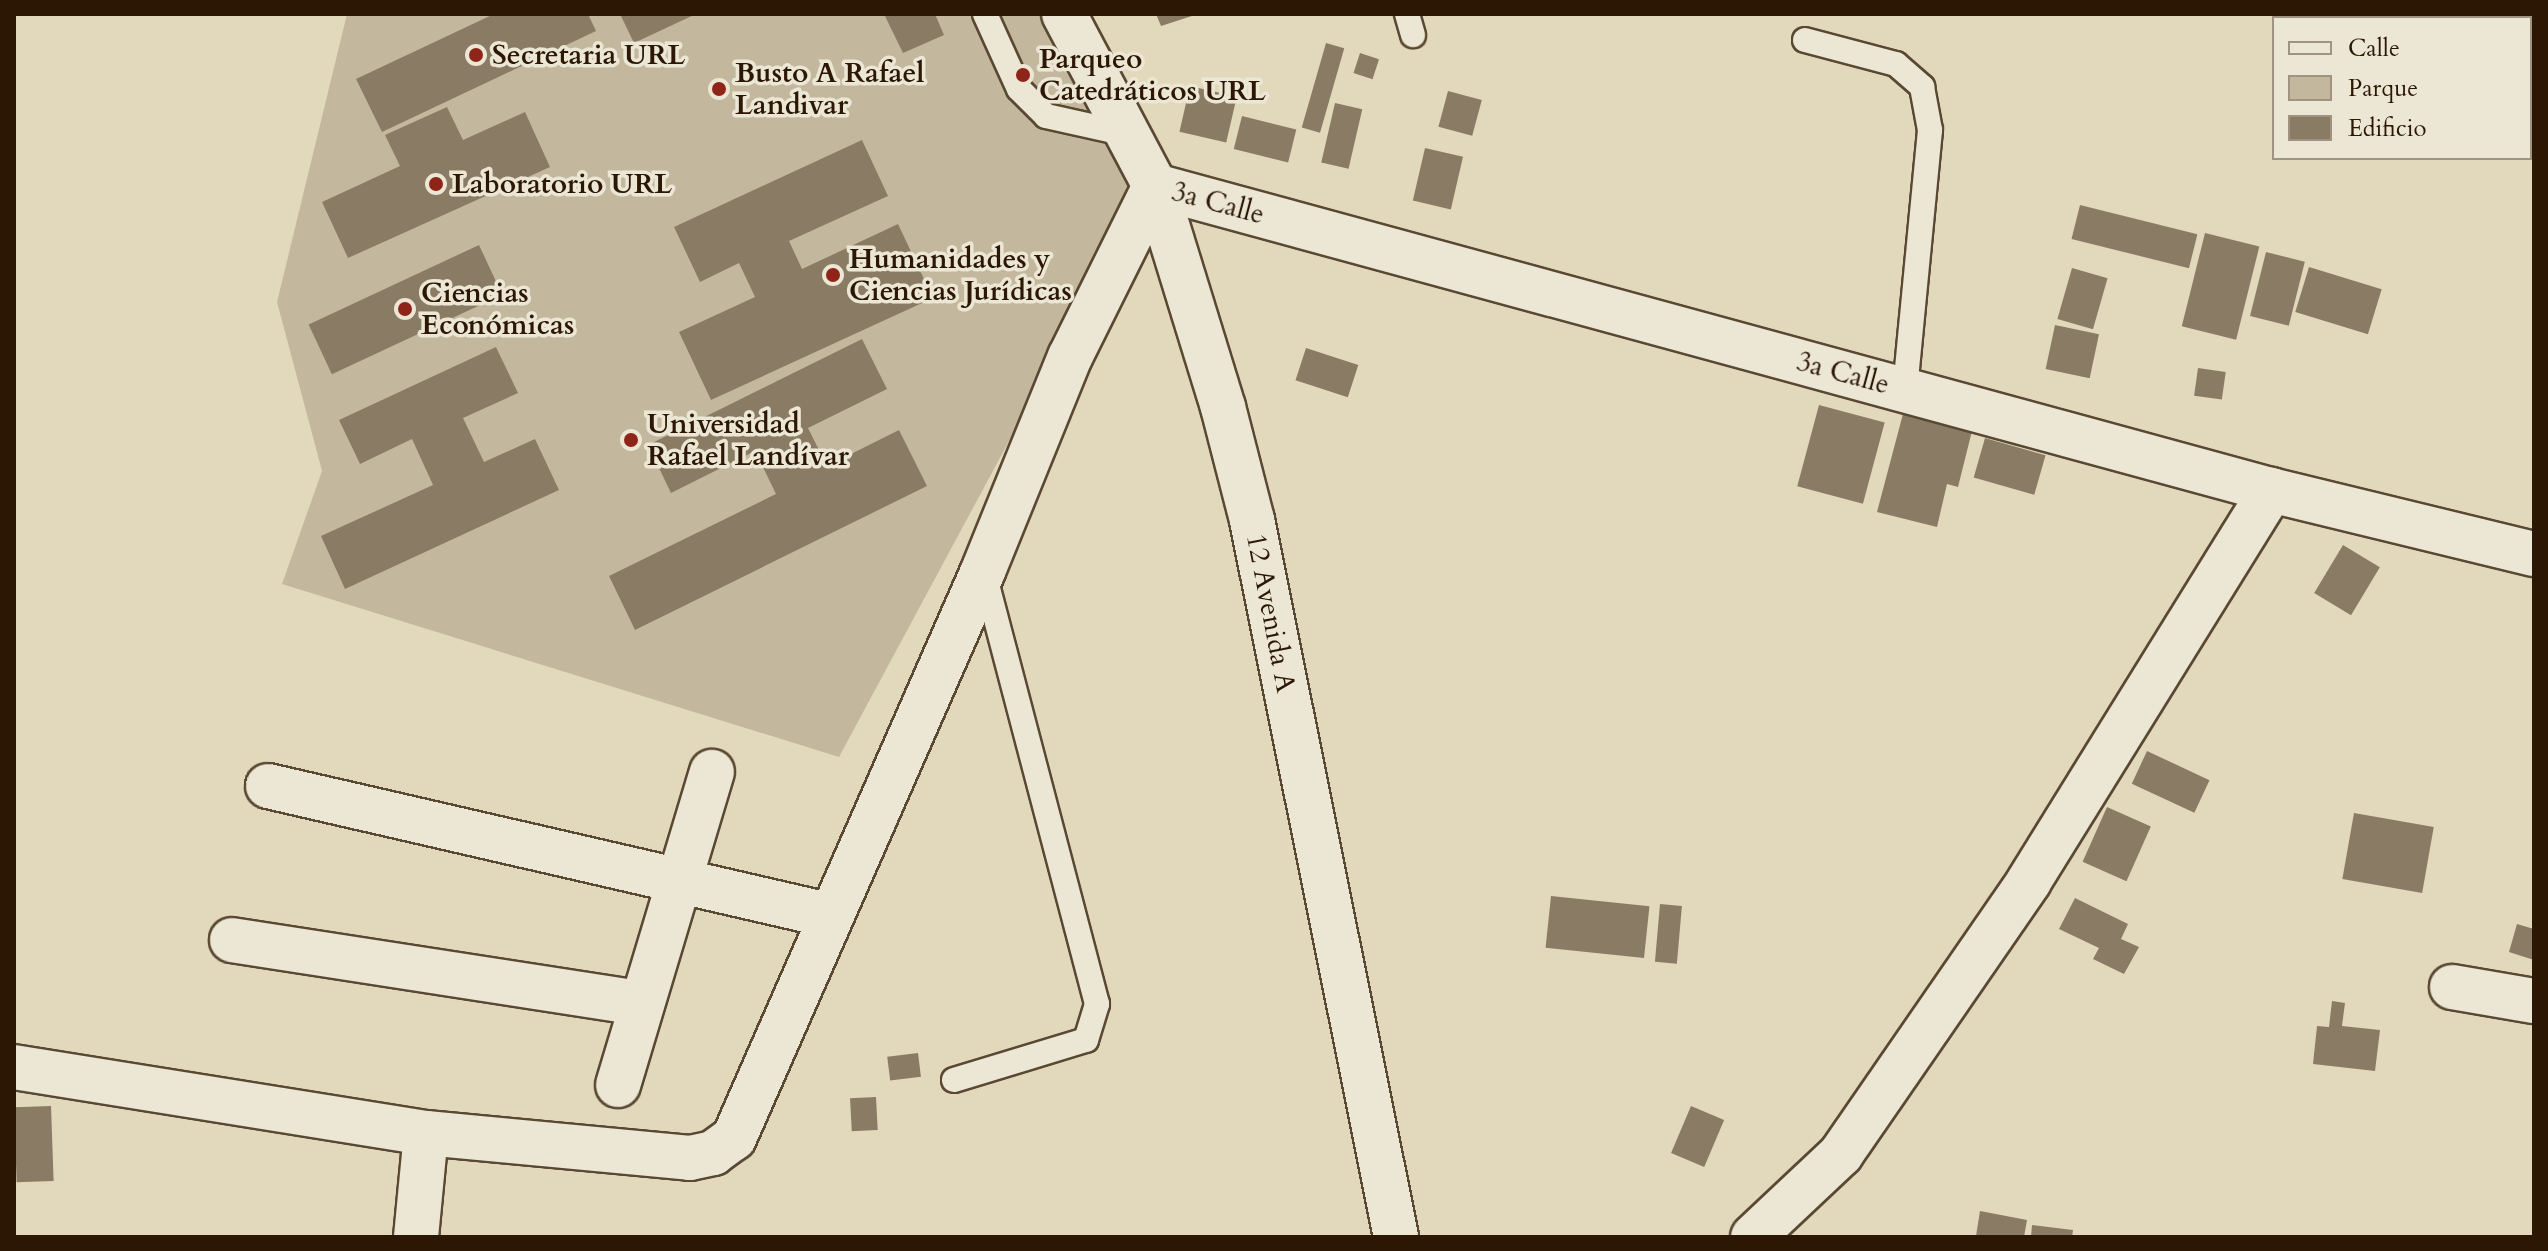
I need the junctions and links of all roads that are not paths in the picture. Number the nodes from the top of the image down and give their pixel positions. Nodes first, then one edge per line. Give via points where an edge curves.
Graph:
1 (985, 14) edge
2 (1064, 14) edge
3 (1805, 40) dead end
4 (1127, 134) junction
5 (1155, 186) junction
6 (1905, 390) junction
7 (2271, 490) junction
8 (2534, 554) edge
9 (983, 571) junction
10 (712, 772) dead end
11 (268, 786) dead end
12 (679, 879) junction
13 (828, 915) junction
14 (232, 940) dead end
15 (2452, 987) dead end
16 (2534, 1001) edge
17 (640, 1003) junction
18 (14, 1067) edge
19 (954, 1080) dead end
20 (618, 1085) dead end
21 (426, 1133) junction
22 (416, 1237) edge
23 (1396, 1237) edge
24 (1753, 1237) edge

1 - 4 lane via 1019,89 1046,116
2 - 4 street, 12 Avenida A
3 - 6 lane via 1896,64 1922,87 1930,130
4 - 5 street, 12 Avenida A
5 - 6 street, 3a Calle
5 - 9 street via 1070,357
5 - 23 street, 12 Avenida A via 1252,520
6 - 7 street, 3a Calle
7 - 8 street, 3a Calle
7 - 24 street via 2029,881 1841,1154
9 - 13 street
9 - 19 lane via 1097,1004 1086,1040
10 - 12 street
11 - 12 street
12 - 13 street
12 - 17 street
13 - 21 street via 734,1138 713,1153 690,1158
14 - 17 street
15 - 16 street
17 - 20 street
18 - 21 street
21 - 22 street

